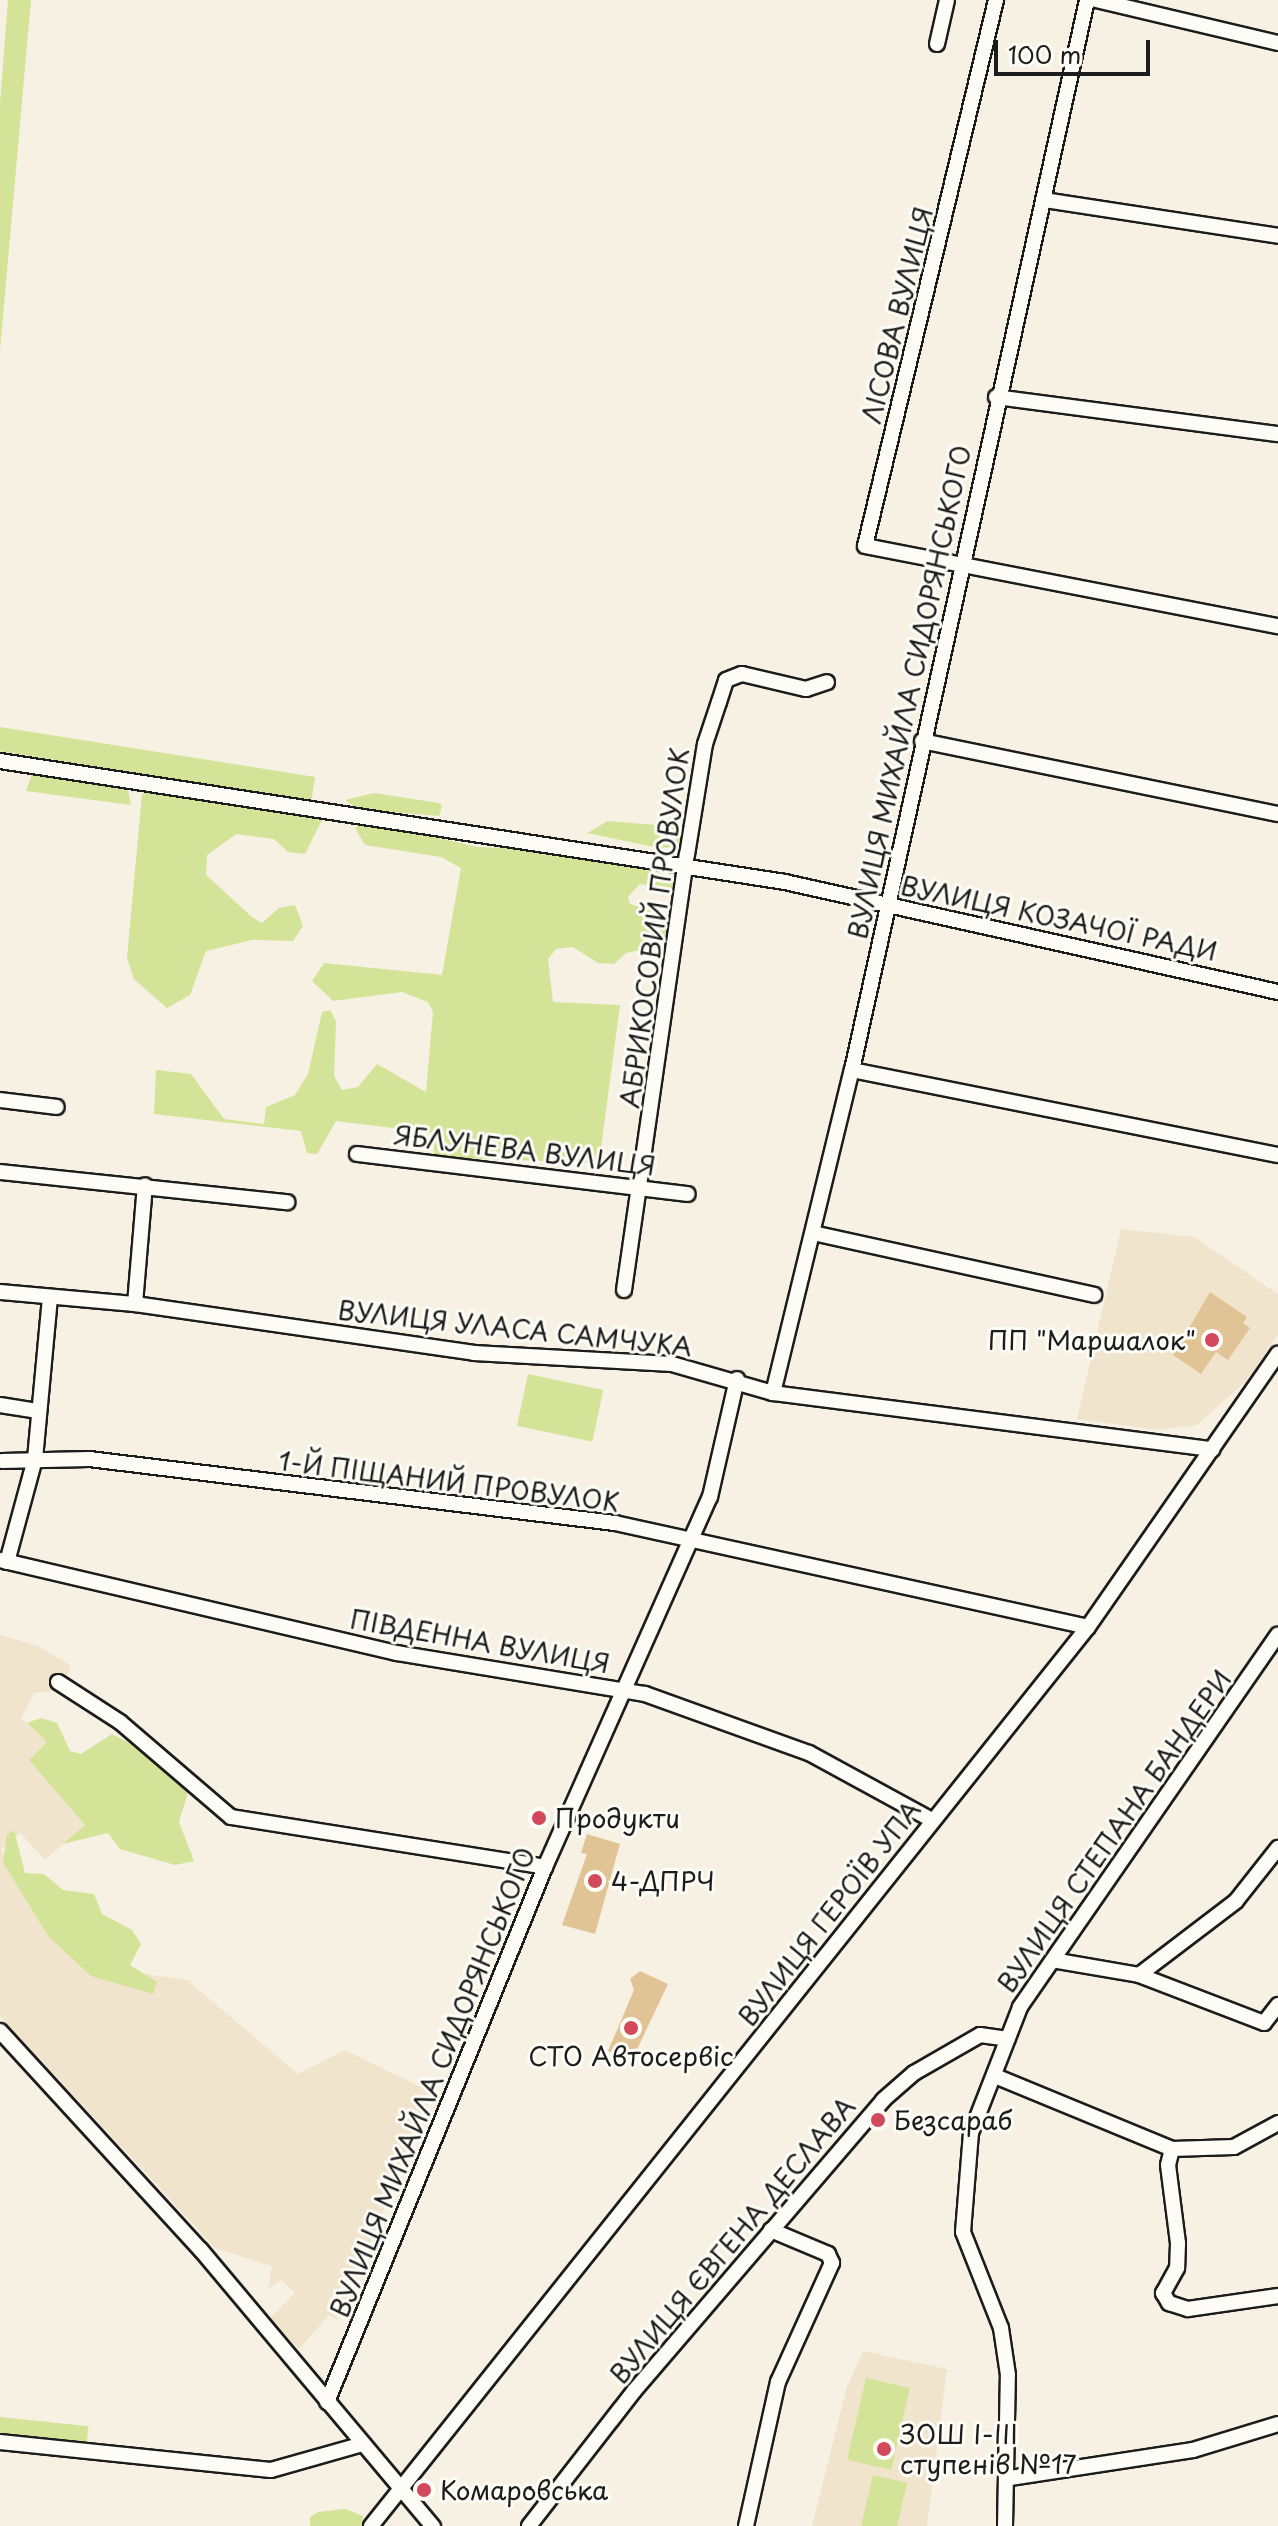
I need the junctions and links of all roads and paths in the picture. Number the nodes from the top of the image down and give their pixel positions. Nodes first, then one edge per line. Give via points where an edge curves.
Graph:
1 (947, 0) edge
2 (996, 0) edge
3 (1087, 0) edge
4 (1096, 0) edge
5 (1278, 43) edge
6 (937, 44) dead end
7 (1044, 200) junction
8 (1278, 236) edge
9 (996, 397) junction
10 (1278, 434) edge
11 (961, 565) junction
12 (1278, 626) edge
13 (827, 682) dead end
14 (922, 741) junction
15 (0, 761) edge
16 (1278, 814) edge
17 (688, 868) junction
18 (888, 904) junction
19 (1278, 992) edge
20 (852, 1070) junction
21 (0, 1100) edge
22 (57, 1107) dead end
23 (357, 1154) dead end
24 (1278, 1155) edge
25 (0, 1172) edge
26 (145, 1185) junction
27 (639, 1188) junction
28 (688, 1194) dead end
29 (287, 1202) dead end
30 (813, 1233) junction
31 (624, 1290) dead end
32 (0, 1292) edge
33 (1094, 1295) dead end
34 (50, 1298) junction
35 (135, 1304) junction
36 (1278, 1354) edge
37 (737, 1379) junction
38 (773, 1393) junction
39 (0, 1405) edge
40 (39, 1411) junction
41 (1212, 1449) junction
42 (35, 1459) junction
43 (2, 1461) dead end
44 (686, 1543) junction
45 (4, 1561) edge
46 (1088, 1627) junction
47 (1278, 1635) edge
48 (58, 1682) dead end
49 (627, 1693) junction
50 (932, 1820) junction
51 (1278, 1848) edge
52 (545, 1867) junction
53 (1058, 1961) junction
54 (1139, 1975) junction
55 (1278, 2005) edge
56 (0, 2031) edge
57 (1008, 2039) junction
58 (995, 2076) junction
59 (1278, 2123) edge
60 (1172, 2149) junction
61 (771, 2230) junction
62 (1278, 2296) edge
63 (327, 2402) junction
64 (1278, 2424) edge
65 (0, 2442) edge
66 (363, 2444) junction
67 (1010, 2478) junction
68 (402, 2489) junction
69 (371, 2526) edge
70 (433, 2526) edge
71 (529, 2526) edge
72 (746, 2526) edge
73 (1005, 2526) edge

1 - 6 street
2 - 11 street, ЛІСОВА ВУЛИЦЯ via 865,546
3 - 7 street, ВУЛИЦЯ МИХАЙЛА СИДОРЯНСЬКОГО
4 - 5 street
7 - 8 street
7 - 9 street, ВУЛИЦЯ МИХАЙЛА СИДОРЯНСЬКОГО
9 - 10 street
9 - 11 street, ВУЛИЦЯ МИХАЙЛА СИДОРЯНСЬКОГО
11 - 12 street
11 - 14 street, ВУЛИЦЯ МИХАЙЛА СИДОРЯНСЬКОГО
13 - 17 street, АБРИКОСОВИЙ ПРОВУЛОК via 806,689 742,674 726,680 705,744
14 - 16 street
14 - 18 street, ВУЛИЦЯ МИХАЙЛА СИДОРЯНСЬКОГО
15 - 17 street, ВУЛИЦЯ КОЗАЧОЇ РАДИ
17 - 18 street, ВУЛИЦЯ КОЗАЧОЇ РАДИ
17 - 27 street, АБРИКОСОВИЙ ПРОВУЛОК
18 - 19 street, ВУЛИЦЯ КОЗАЧОЇ РАДИ
18 - 20 street, ВУЛИЦЯ МИХАЙЛА СИДОРЯНСЬКОГО
20 - 24 street
20 - 30 street, ВУЛИЦЯ МИХАЙЛА СИДОРЯНСЬКОГО
21 - 22 street
23 - 27 street, ЯБЛУНЕВА ВУЛИЦЯ
25 - 26 street
26 - 29 street
26 - 35 street
27 - 28 street, ЯБЛУНЕВА ВУЛИЦЯ
27 - 31 street, АБРИКОСОВИЙ ПРОВУЛОК
30 - 33 street
30 - 38 street, ВУЛИЦЯ МИХАЙЛА СИДОРЯНСЬКОГО
32 - 34 street, ВУЛИЦЯ УЛАСА САМЧУКА
34 - 35 street, ВУЛИЦЯ УЛАСА САМЧУКА
34 - 40 street
35 - 37 street, ВУЛИЦЯ УЛАСА САМЧУКА via 474,1353 672,1364
36 - 41 street, ВУЛИЦЯ ГЕРОЇВ УПА
37 - 38 street, ВУЛИЦЯ УЛАСА САМЧУКА
37 - 44 street, ВУЛИЦЯ МИХАЙЛА СИДОРЯНСЬКОГО via 710,1497
38 - 41 street, ВУЛИЦЯ УЛАСА САМЧУКА
39 - 40 street
40 - 42 street
41 - 46 street, ВУЛИЦЯ ГЕРОЇВ УПА
42 - 43 street, 1-Й ПІЩАНИЙ ПРОВУЛОК
42 - 44 street, 1-Й ПІЩАНИЙ ПРОВУЛОК via 89,1459 615,1523
42 - 45 street
44 - 46 street, 1-Й ПІЩАНИЙ ПРОВУЛОК via 894,1581
44 - 49 street, ВУЛИЦЯ МИХАЙЛА СИДОРЯНСЬКОГО
45 - 49 street, ПІВДЕННА ВУЛИЦЯ via 397,1653
46 - 50 street, ВУЛИЦЯ ГЕРОЇВ УПА
47 - 53 street, ВУЛИЦЯ СТЕПАНА БАНДЕРИ
48 - 52 street via 120,1722 231,1817
49 - 50 street, ПІВДЕННА ВУЛИЦЯ via 751,1729
49 - 52 street, ВУЛИЦЯ МИХАЙЛА СИДОРЯНСЬКОГО
50 - 68 street, ВУЛИЦЯ ГЕРОЇВ УПА
51 - 54 street via 1236,1901
52 - 63 street, ВУЛИЦЯ МИХАЙЛА СИДОРЯНСЬКОГО
53 - 54 street
53 - 57 street, ВУЛИЦЯ СТЕПАНА БАНДЕРИ via 1020,2007
54 - 55 street via 1264,2023
56 - 63 street via 201,2250
57 - 58 street, ВУЛИЦЯ СТЕПАНА БАНДЕРИ
57 - 61 street, ВУЛИЦЯ ЄВГЕНА ДЕСЛАВА via 980,2035 914,2073
58 - 60 street
58 - 67 street, ВУЛИЦЯ СТЕПАНА БАНДЕРИ via 971,2133 963,2232 1001,2328
59 - 60 street via 1234,2147
60 - 62 street via 1168,2165 1178,2243 1177,2268 1163,2293 1169,2303 1188,2309
61 - 71 street, ВУЛИЦЯ ЄВГЕНА ДЕСЛАВА
61 - 72 street via 828,2254 832,2263 778,2382
63 - 66 street
64 - 67 street via 1193,2450
65 - 66 street via 271,2470
66 - 68 street
67 - 73 street, ВУЛИЦЯ СТЕПАНА БАНДЕРИ
68 - 69 street
68 - 70 street

